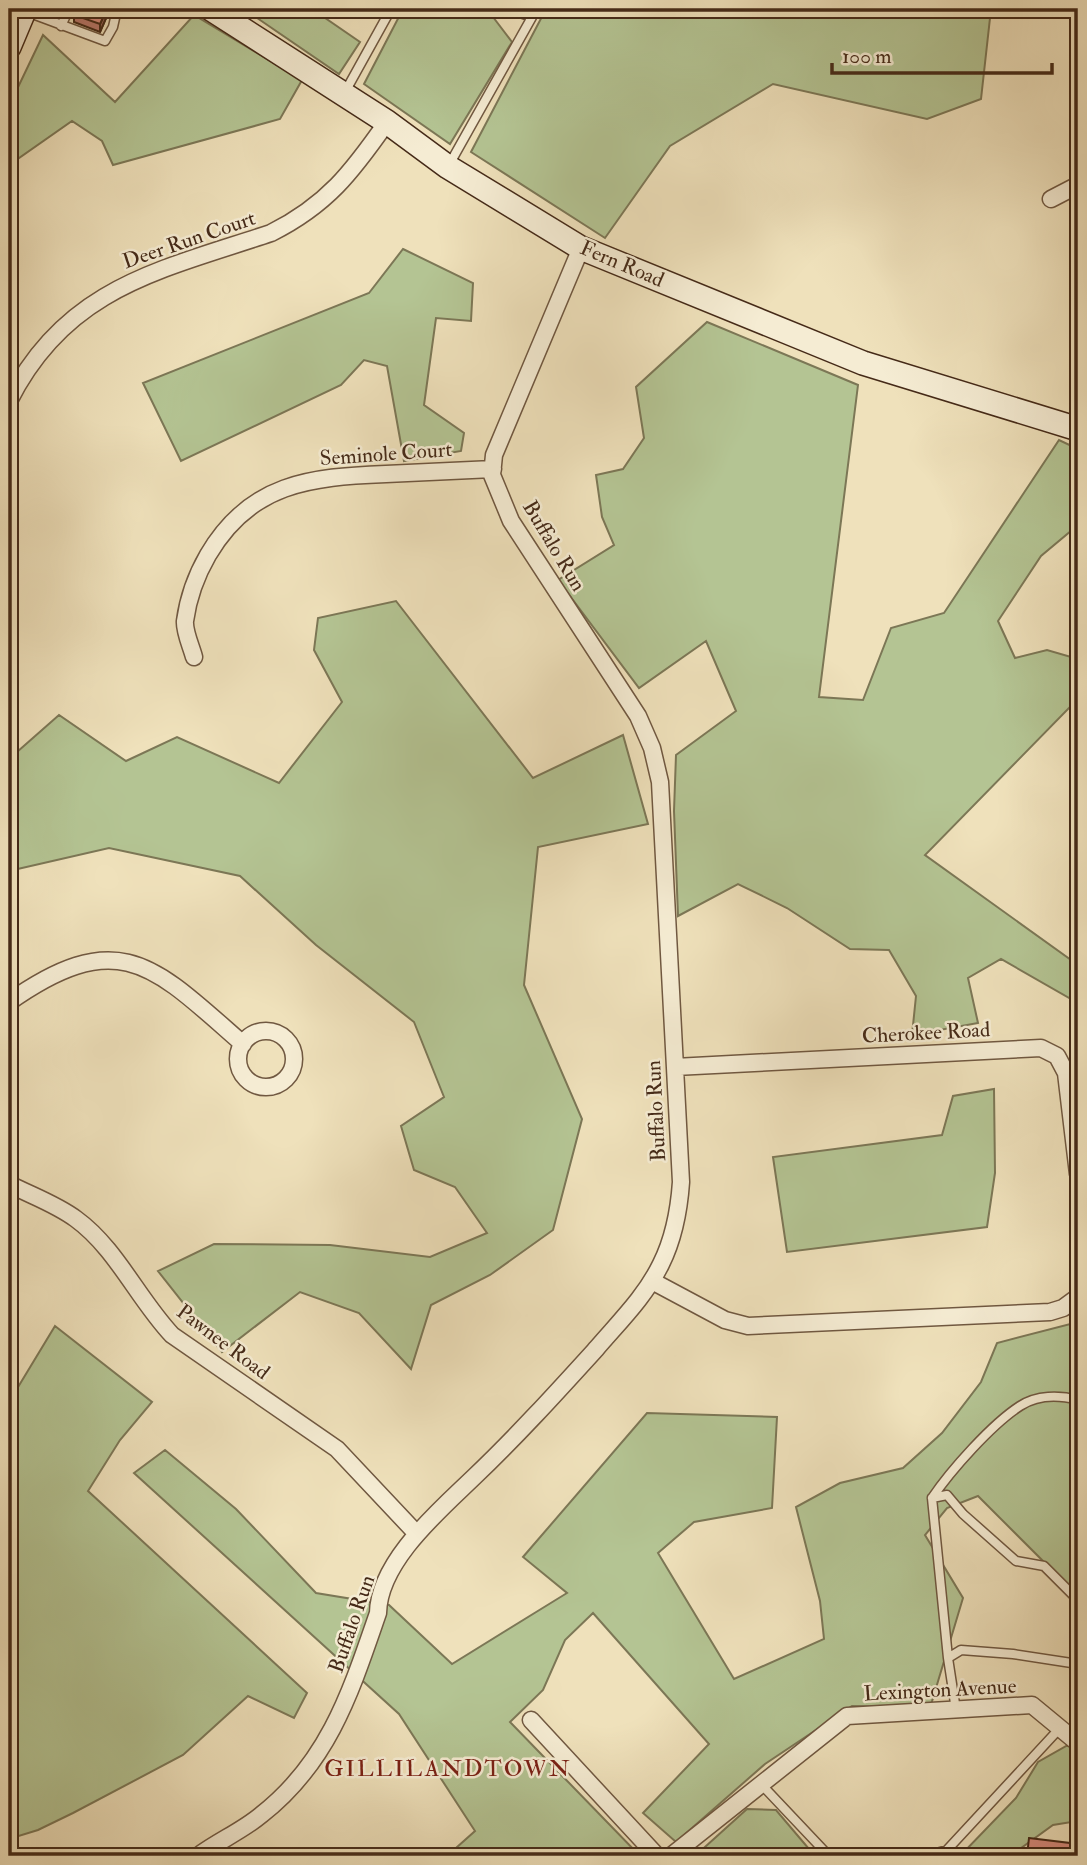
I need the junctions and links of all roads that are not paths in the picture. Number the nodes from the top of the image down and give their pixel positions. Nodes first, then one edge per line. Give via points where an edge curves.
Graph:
1 (69, 9) edge
2 (117, 9) edge
3 (211, 9) edge
4 (391, 9) edge
5 (508, 9) edge
6 (24, 10) edge
7 (61, 26) junction
8 (9, 47) edge
9 (344, 94) junction
10 (387, 122) junction
11 (448, 167) junction
12 (1078, 185) edge
13 (1051, 200) dead end
14 (580, 248) junction
15 (9, 401) edge
16 (1078, 429) edge
17 (493, 469) junction
18 (194, 657) dead end
19 (9, 1002) edge
20 (243, 1044) dead end
21 (675, 1067) junction
22 (1078, 1174) edge
23 (9, 1184) edge
24 (652, 1280) junction
25 (1078, 1297) edge
26 (1078, 1400) edge
27 (932, 1498) junction
28 (417, 1534) junction
29 (1078, 1600) edge
30 (948, 1658) junction
31 (1078, 1664) edge
32 (956, 1710) junction
33 (531, 1720) dead end
34 (1060, 1728) junction
35 (1078, 1743) edge
36 (760, 1783) junction
37 (198, 1856) edge
38 (657, 1856) edge
39 (671, 1856) edge
40 (829, 1856) edge
41 (926, 1856) edge

1 - 7 lane
2 - 7 lane via 105,41
3 - 9 street, Fern Road
4 - 9 lane
5 - 11 lane via 532,17
6 - 7 lane
6 - 8 street
9 - 10 street, Fern Road
10 - 11 street, Fern Road
10 - 15 street, Deer Run Court via 344,182 292,223 132,279 85,308 44,346
11 - 14 street, Fern Road
12 - 13 street
14 - 16 street, Fern Road via 863,363
14 - 17 street via 494,455
17 - 18 street, Seminole Court via 325,477 294,484 255,502 235,518 198,571 185,623
17 - 21 street, Buffalo Run via 512,521 638,716 652,748 660,782
19 - 20 street via 67,967 102,961 126,963 170,982
21 - 22 street, Cherokee Road via 1041,1048 1058,1056 1066,1073
21 - 24 street, Buffalo Run via 679,1205 670,1244
23 - 28 street, Pawnee Road via 90,1230 172,1335 337,1450
24 - 25 street via 725,1320 748,1326 1050,1312
24 - 28 street, Buffalo Run via 528,1425
26 - 27 lane via 1045,1397 1020,1406 952,1471
27 - 29 lane via 947,1495 1016,1561 1044,1566
27 - 30 lane
28 - 37 street, Buffalo Run via 385,1586 346,1706 316,1759 260,1816
30 - 31 lane via 961,1650
30 - 32 lane
32 - 34 street, Lexington Avenue via 1032,1705
32 - 36 street, Lexington Avenue via 847,1716
33 - 38 street
34 - 35 street, Lexington Avenue
34 - 41 lane via 947,1850
36 - 39 street, Lexington Avenue
36 - 40 lane

